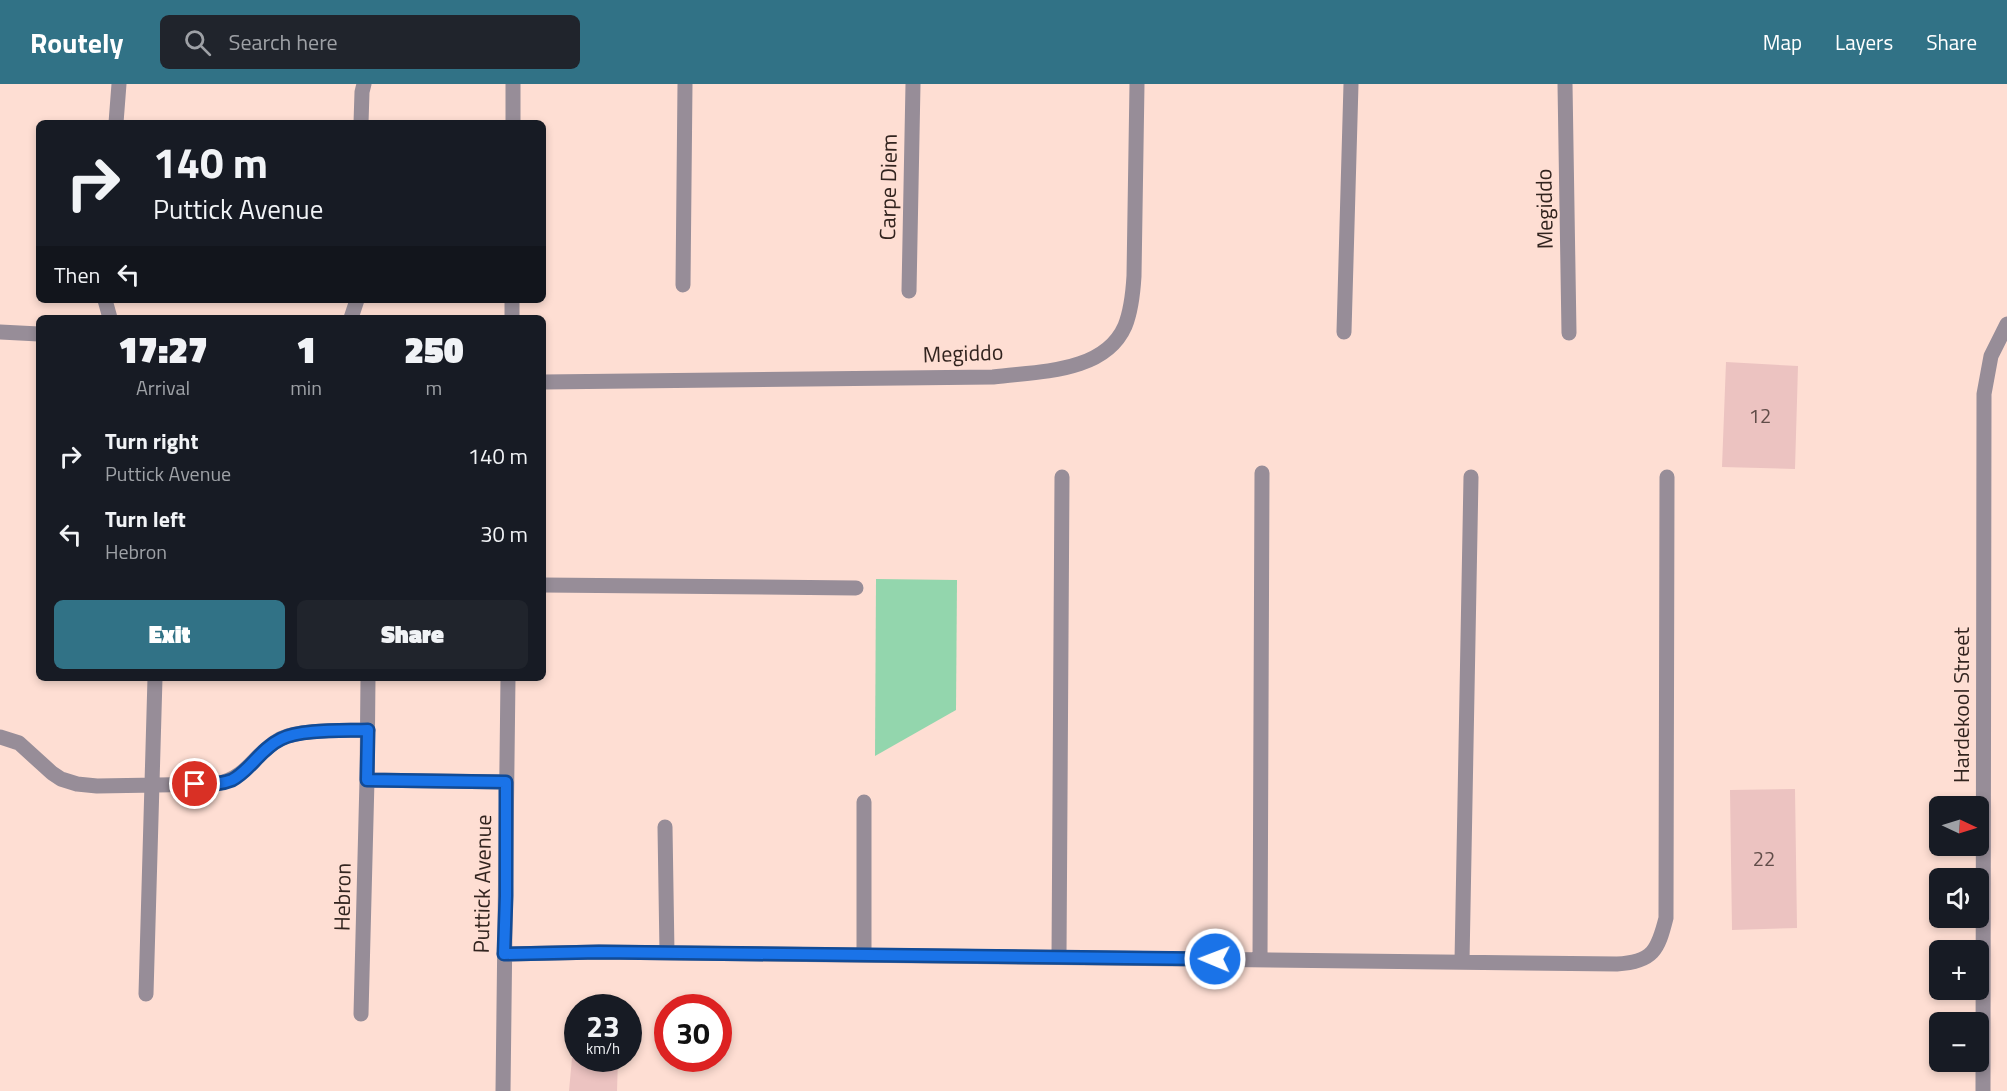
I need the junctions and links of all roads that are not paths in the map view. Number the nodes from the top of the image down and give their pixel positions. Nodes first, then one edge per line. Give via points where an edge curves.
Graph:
1 (119, 84) edge
2 (364, 84) edge
3 (513, 84) edge
4 (685, 84) edge
5 (913, 84) edge
6 (1137, 84) edge
7 (1351, 84) edge
8 (1565, 84) edge
9 (116, 120) edge
10 (361, 120) edge
11 (513, 120) edge
12 (683, 285) dead end
13 (909, 291) dead end
14 (2007, 324) edge
15 (0, 332) edge
16 (1344, 332) dead end
17 (1569, 333) dead end
18 (36, 334) edge
19 (546, 382) edge
20 (1262, 473) dead end
21 (1062, 477) dead end
22 (1471, 477) dead end
23 (1667, 477) dead end
24 (546, 585) edge
25 (856, 588) dead end
26 (155, 681) edge
27 (368, 681) edge
28 (507, 681) edge
29 (368, 730) junction
30 (0, 736) edge
31 (367, 780) junction
32 (506, 782) junction
33 (152, 784) junction
34 (864, 802) dead end
35 (665, 827) dead end
36 (667, 953) junction
37 (504, 954) junction
38 (864, 955) junction
39 (1059, 957) junction
40 (1260, 959) junction
41 (1462, 962) junction
42 (146, 994) dead end
43 (361, 1014) dead end
44 (502, 1091) edge
45 (1983, 1091) edge

1 - 9 street
2 - 10 street
3 - 11 street
4 - 12 street
5 - 13 street, Carpe Diem
6 - 19 street, Megiddo via 1132,301 1124,327 1112,345 1098,356 1056,369 993,377
7 - 16 street
8 - 17 street, Megiddo
14 - 45 street, Hardekool Street via 1991,356 1984,394
15 - 18 street
20 - 40 street
21 - 39 street
22 - 41 street
23 - 41 street via 1666,918 1661,937 1653,953 1633,964
24 - 25 street
26 - 33 street
27 - 29 street, Hebron
28 - 32 street, Puttick Avenue
29 - 31 street, Hebron
29 - 33 street via 311,732 282,738 258,754 231,781
30 - 33 street via 19,743 61,779 97,786
31 - 32 street
31 - 43 street, Hebron
32 - 37 street, Puttick Avenue
33 - 42 street
34 - 38 street
35 - 36 street
36 - 37 street
36 - 38 street
37 - 44 street, Puttick Avenue
38 - 39 street
39 - 40 street
40 - 41 street

